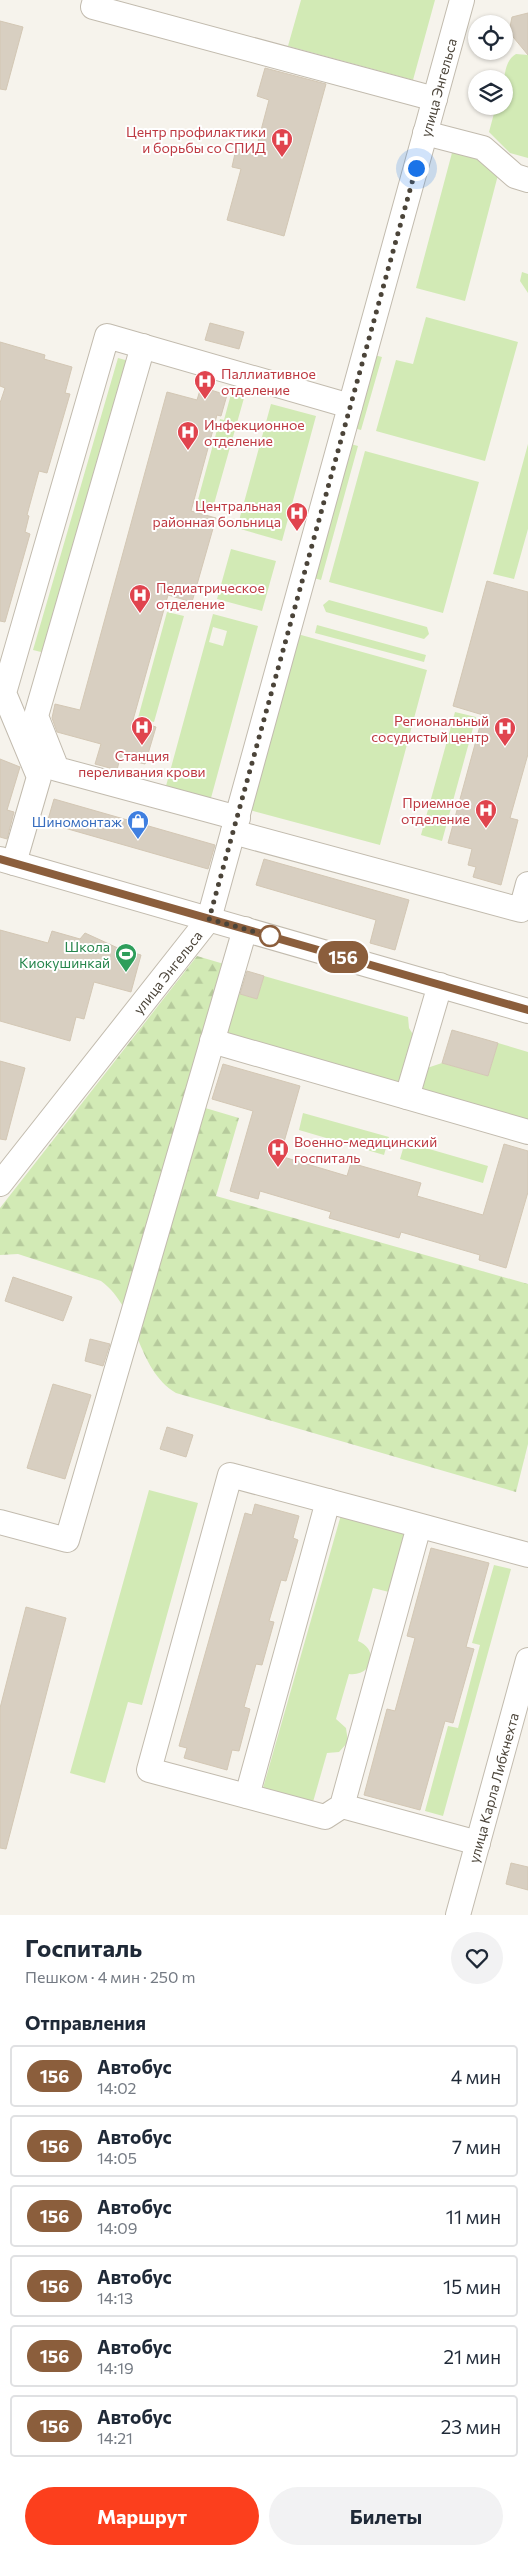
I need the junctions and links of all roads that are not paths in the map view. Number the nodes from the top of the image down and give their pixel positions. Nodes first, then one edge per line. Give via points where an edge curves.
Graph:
1 (95, 0) edge
2 (462, 0) edge
3 (435, 98) junction
4 (426, 133) junction
5 (528, 180) edge
6 (143, 346) junction
7 (350, 406) junction
8 (235, 825) junction
9 (7, 861) edge
10 (528, 884) edge
11 (209, 919) junction
12 (245, 929) junction
13 (440, 985) junction
14 (528, 1010) edge
15 (212, 1041) junction
16 (407, 1097) junction
17 (528, 1132) edge
18 (0, 1184) edge
19 (328, 1501) junction
20 (0, 1522) edge
21 (419, 1526) junction
22 (528, 1555) edge
23 (528, 1660) edge
24 (520, 1720) edge
25 (247, 1796) junction
26 (342, 1806) junction
27 (478, 1843) junction
28 (458, 1915) edge

1 - 3 street via 93,7
2 - 3 street, улица Энгельса
3 - 4 street, улица Энгельса
4 - 5 street via 483,148 515,176
4 - 7 street, улица Энгельса
6 - 7 street
6 - 8 street via 36,716 57,769
6 - 9 street via 107,336 4,693 39,777
7 - 8 street, улица Энгельса
8 - 10 street via 521,910
8 - 11 street, улица Энгельса
9 - 11 street
11 - 12 street
11 - 18 street, улица Энгельса
12 - 13 street
12 - 15 street
13 - 14 street
13 - 16 street
15 - 16 street
15 - 20 street via 67,1540
16 - 17 street
19 - 21 street
19 - 25 street
19 - 25 street via 230,1475 149,1770
21 - 22 street
21 - 26 street
23 - 24 street, улица Карла Либкнехта
24 - 27 street, улица Карла Либкнехта
25 - 26 street via 325,1817
26 - 27 street
27 - 28 street, улица Карла Либкнехта

